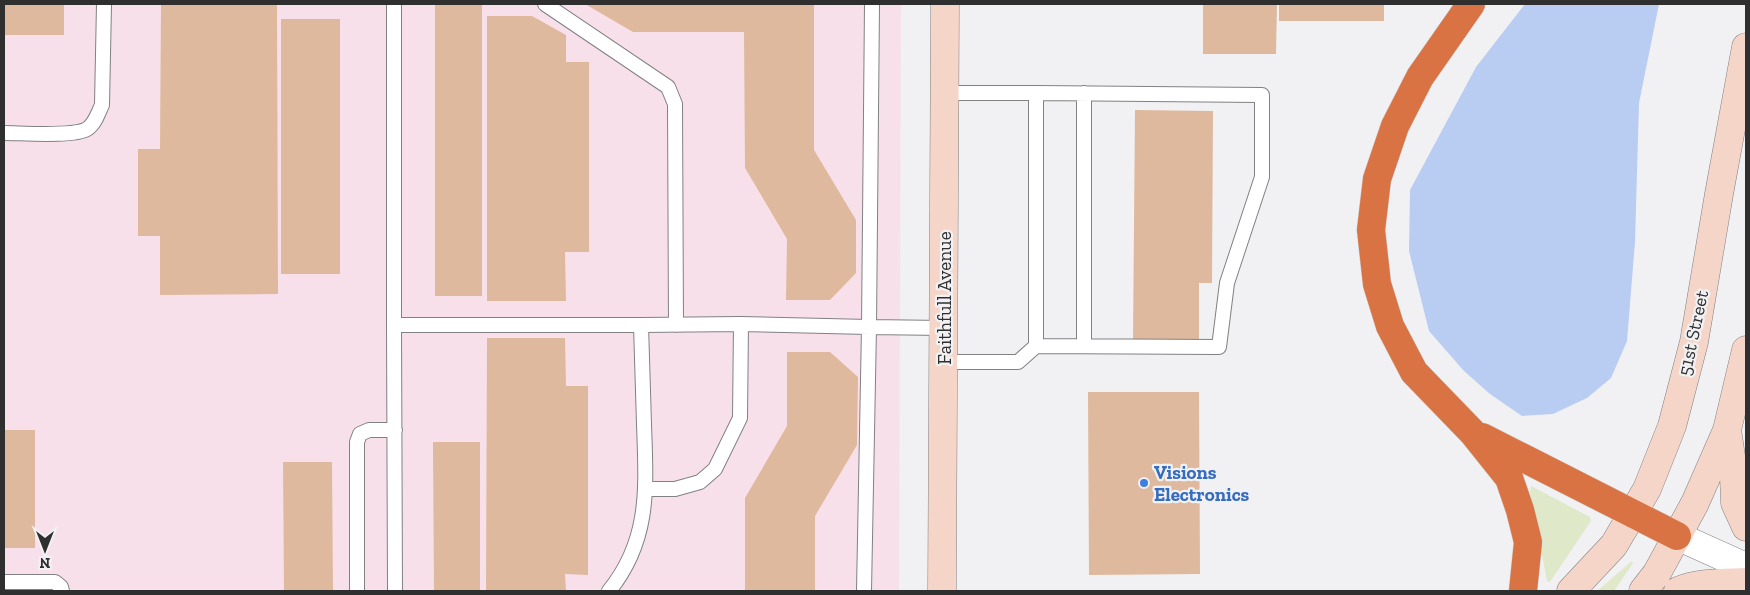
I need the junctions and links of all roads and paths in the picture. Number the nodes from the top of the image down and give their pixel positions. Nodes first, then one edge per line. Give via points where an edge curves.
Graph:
1 (104, 4) edge
2 (394, 4) edge
3 (545, 4) edge
4 (872, 4) edge
5 (944, 4) edge
6 (1472, 4) edge
7 (1746, 47) edge
8 (1084, 92) junction
9 (944, 93) junction
10 (1036, 93) junction
11 (4, 132) edge
12 (742, 324) junction
13 (394, 325) junction
14 (641, 325) junction
15 (676, 325) junction
16 (869, 327) junction
17 (944, 328) junction
18 (1084, 345) junction
19 (1036, 346) junction
20 (1746, 350) edge
21 (944, 362) junction
22 (395, 430) junction
23 (1727, 430) junction
24 (1473, 432) junction
25 (646, 489) junction
26 (1633, 514) junction
27 (1746, 527) edge
28 (1676, 536) junction
29 (1746, 567) edge
30 (4, 582) edge
31 (1746, 582) edge
32 (62, 591) edge
33 (357, 591) edge
34 (395, 591) edge
35 (609, 591) edge
36 (864, 591) edge
37 (942, 591) edge
38 (1523, 591) edge
39 (1571, 591) edge
40 (1643, 591) edge
41 (1678, 591) edge

1 - 11 lane via 102,105 96,119 87,129 68,133
2 - 13 lane
3 - 15 lane via 668,87 675,104
4 - 16 lane
5 - 9 main road, Faithfull Avenue
6 - 24 highway via 1420,77 1395,126 1377,179 1371,230 1377,284 1390,326 1414,372
7 - 26 main road, 51st Street via 1694,342 1672,426 1647,489
8 - 10 lane
8 - 18 lane
8 - 18 lane via 1262,95 1262,177 1227,283 1219,347
9 - 10 lane
9 - 17 main road, Faithfull Avenue
10 - 19 lane
12 - 15 lane
12 - 16 lane
12 - 25 lane via 740,418 715,469 700,482 675,489
13 - 14 lane
13 - 22 lane
14 - 15 lane
14 - 25 lane
16 - 17 lane
16 - 36 lane
17 - 21 main road, Faithfull Avenue
18 - 19 lane
19 - 21 lane via 1018,362
20 - 23 main road
21 - 37 main road, Faithfull Avenue
22 - 33 lane via 369,430 360,434 357,442
22 - 34 lane
23 - 27 main road via 1735,503
23 - 28 main road via 1695,504
24 - 26 highway
24 - 38 highway via 1509,478 1520,510 1528,542
25 - 35 lane via 641,525 632,553
26 - 28 highway
26 - 39 main road, 51st Street via 1614,545
28 - 29 street
28 - 40 main road via 1657,573
30 - 32 lane via 55,582
31 - 41 main road via 1708,584

